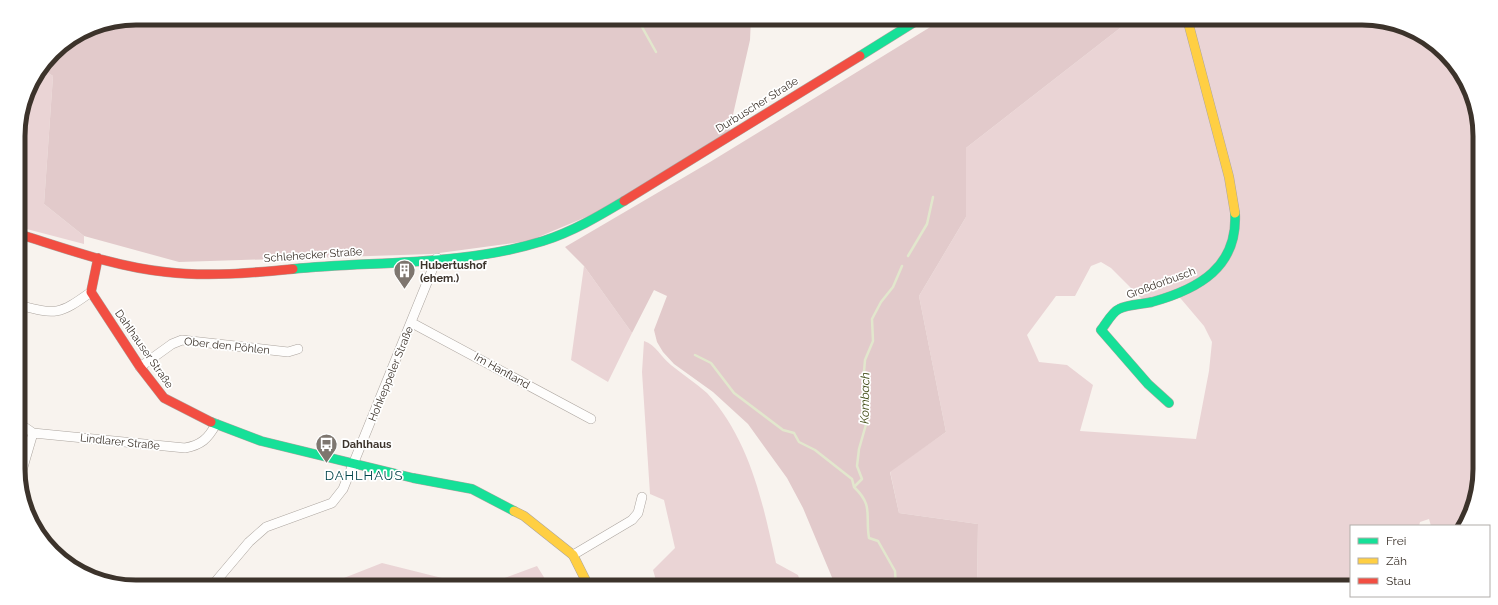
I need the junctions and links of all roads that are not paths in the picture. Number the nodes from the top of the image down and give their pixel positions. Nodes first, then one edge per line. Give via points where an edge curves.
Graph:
1 (909, 25) edge
2 (1189, 25) edge
3 (606, 212) joint
4 (25, 236) edge
5 (98, 258) junction
6 (437, 258) junction
7 (90, 292) junction
8 (25, 307) edge
9 (412, 323) junction
10 (298, 349) dead end
11 (140, 367) junction
12 (1169, 403) dead end
13 (591, 419) dead end
14 (216, 424) junction
15 (25, 427) edge
16 (33, 433) junction
17 (25, 460) edge
18 (354, 464) junction
19 (642, 496) dead end
20 (573, 555) junction
21 (217, 580) edge
22 (586, 580) edge

1 - 3 street, Durbuscher Straße
2 - 12 street, Großdorbusch via 1230,186 1234,210 1233,242 1223,262 1210,277 1187,289 1140,305 1118,309 1101,330 1148,384
3 - 6 street, Schlehecker Straße via 564,233 526,246
4 - 5 street, Schlehecker Straße
5 - 6 street, Schlehecker Straße via 166,272 221,274
5 - 7 street
6 - 9 street, Hohkeppeler Straße
7 - 8 street via 57,312 49,313
7 - 11 street, Dahlhauser Straße
9 - 13 street, Im Hanfland
9 - 18 street, Hohkeppeler Straße
10 - 11 street, Ober den Pöhlen via 288,352 182,340 172,344
11 - 14 street, Dahlhauser Straße via 164,398
14 - 16 street, Lindlarer Straße via 209,437 198,445 185,448
14 - 18 street, Dahlhauser Straße via 261,441
15 - 16 street
16 - 17 street
18 - 20 street, Dahlhauser Straße via 472,489 524,516
18 - 21 street, Hohkeppeler Straße via 343,489 332,503 266,527 249,542
19 - 20 street via 638,513 632,520
20 - 22 street, Dahlhauser Straße

